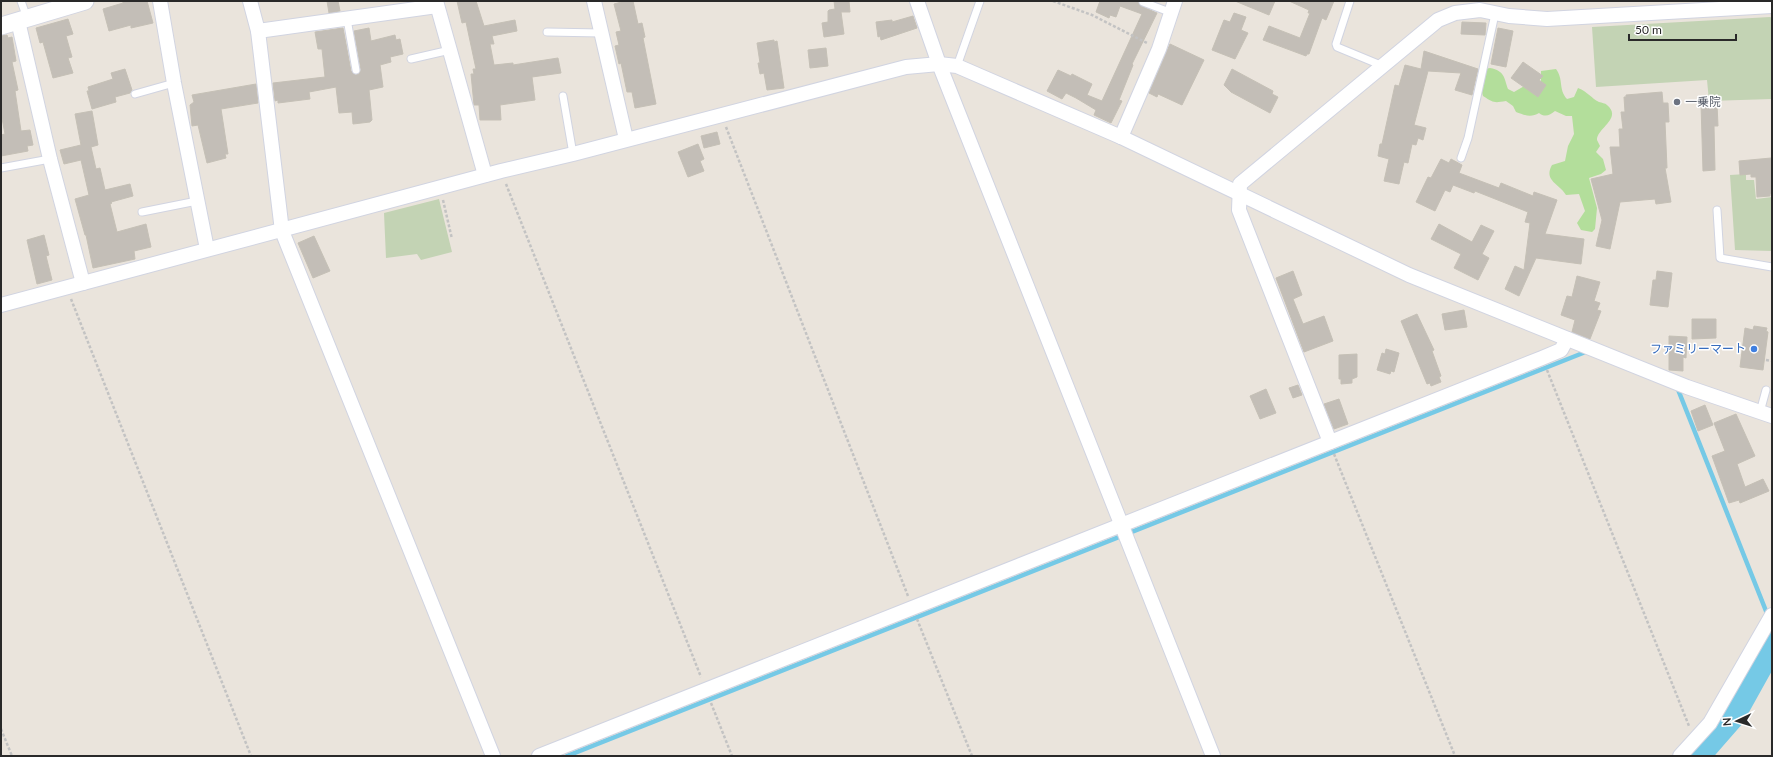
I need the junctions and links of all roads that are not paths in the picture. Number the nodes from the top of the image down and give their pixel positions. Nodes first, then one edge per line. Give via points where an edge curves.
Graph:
1 (21, 1) edge
2 (85, 1) edge
3 (160, 1) edge
4 (250, 1) edge
5 (594, 1) edge
6 (917, 1) edge
7 (980, 1) edge
8 (1350, 1) edge
9 (1142, 2) edge
10 (436, 4) edge
11 (1479, 5) edge
12 (1772, 6) edge
13 (1174, 7) edge
14 (1495, 14) junction
15 (22, 19) junction
16 (347, 19) junction
17 (1, 26) edge
18 (258, 31) junction
19 (547, 32) dead end
20 (601, 33) junction
21 (450, 50) junction
22 (411, 59) dead end
23 (939, 64) junction
24 (957, 66) junction
25 (1383, 66) junction
26 (356, 70) dead end
27 (174, 83) junction
28 (135, 94) dead end
29 (563, 96) dead end
30 (1121, 137) junction
31 (626, 139) junction
32 (573, 154) junction
33 (1461, 158) dead end
34 (50, 159) junction
35 (1, 168) edge
36 (485, 175) junction
37 (1239, 194) junction
38 (197, 201) junction
39 (1717, 210) dead end
40 (142, 212) dead end
41 (282, 231) junction
42 (207, 249) junction
43 (1772, 267) edge
44 (83, 283) junction
45 (1, 305) edge
46 (1567, 339) junction
47 (1766, 390) dead end
48 (1766, 414) edge
49 (1330, 442) junction
50 (1121, 524) junction
51 (1772, 615) edge
52 (493, 756) edge
53 (539, 756) edge
54 (1213, 756) edge
55 (1680, 756) edge

1 - 15 lane
2 - 15 street
3 - 27 street
4 - 18 street
5 - 20 street
6 - 23 street
7 - 24 lane
8 - 25 lane via 1336,44
9 - 13 lane
10 - 16 street
10 - 21 street
11 - 14 street
11 - 25 street via 1438,20
12 - 14 street via 1547,19
13 - 30 street
14 - 33 lane via 1468,138
15 - 17 street
15 - 34 street
16 - 18 street
16 - 26 lane
18 - 41 street
19 - 20 lane
20 - 31 street
21 - 22 lane
21 - 36 street
23 - 24 street
23 - 31 street via 906,67
23 - 50 street
24 - 30 street
25 - 37 street via 1240,184
27 - 28 lane
27 - 38 street
29 - 32 lane
30 - 37 street
31 - 32 street
32 - 36 street
34 - 35 lane
34 - 44 street
36 - 41 street
37 - 46 street via 1409,275
37 - 49 street via 1239,210
38 - 40 lane
38 - 42 street
39 - 43 lane via 1720,258
41 - 42 street
41 - 52 street
42 - 44 street
44 - 45 street
46 - 48 street via 1687,387
46 - 49 street via 1561,350
47 - 48 lane
49 - 50 street
50 - 53 street
50 - 54 street
51 - 55 street via 1710,723

